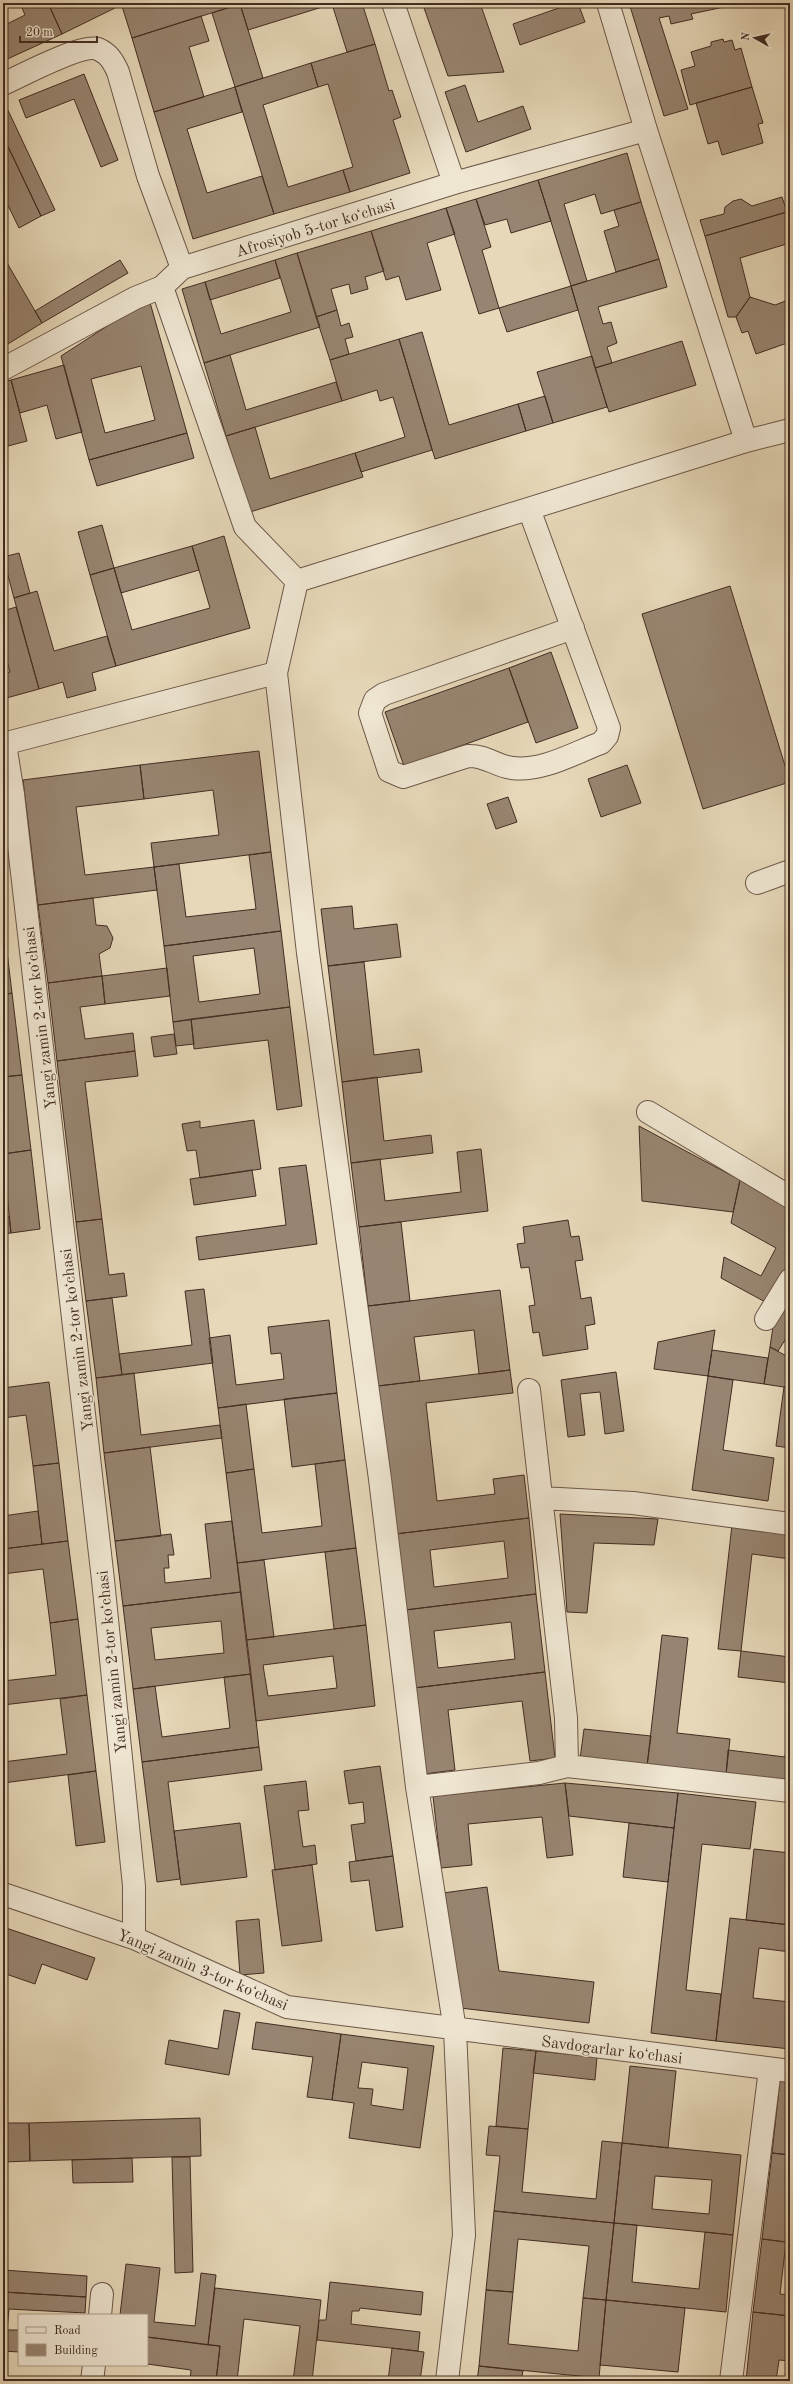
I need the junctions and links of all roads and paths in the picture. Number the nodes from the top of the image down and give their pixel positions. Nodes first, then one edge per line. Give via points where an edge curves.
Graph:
1 (394, 3) edge
2 (608, 3) edge
3 (3, 84) edge
4 (646, 130) junction
5 (454, 183) junction
6 (182, 268) junction
7 (162, 287) junction
8 (3, 369) edge
9 (790, 430) edge
10 (746, 441) junction
11 (529, 508) junction
12 (297, 581) junction
13 (573, 628) junction
14 (276, 674) junction
15 (4, 744) edge
16 (790, 871) edge
17 (757, 883) dead end
18 (648, 1112) dead end
19 (790, 1197) edge
20 (790, 1280) edge
21 (766, 1319) dead end
22 (529, 1390) dead end
23 (541, 1498) junction
24 (790, 1524) edge
25 (567, 1766) junction
26 (418, 1787) junction
27 (790, 1791) edge
28 (3, 1894) edge
29 (134, 1938) junction
30 (455, 2030) junction
31 (780, 2070) edge
32 (94, 2366) edge
33 (92, 2381) edge
34 (447, 2381) edge
35 (730, 2381) edge

1 - 5 street
2 - 4 street
3 - 6 street via 82,48 97,49 111,58 118,72 148,176
4 - 5 street, Afrosiyob 5-tor koʻchasi
4 - 10 street
5 - 6 street, Afrosiyob 5-tor koʻchasi
6 - 7 street, Afrosiyob 5-tor koʻchasi
7 - 8 street, Afrosiyob 5-tor koʻchasi via 135,298
7 - 12 street via 245,527
9 - 10 street
10 - 11 street
11 - 12 street
11 - 13 street
12 - 14 street
13 - 13 street via 609,728 601,743 543,765 527,768 502,766 479,755 468,756 403,777 390,771 370,713 375,700 384,694
14 - 15 street
14 - 26 street via 308,953 380,1479
15 - 29 street, Yangi zamin 2-tor koʻchasi via 13,794 103,1580 134,1886
16 - 17 street
18 - 19 street
20 - 21 street
22 - 23 street
23 - 24 street via 633,1502
23 - 25 street via 566,1718
25 - 26 street via 539,1773
25 - 27 street
26 - 30 street
28 - 29 street, Yangi zamin 3-tor koʻchasi
29 - 30 street, Yangi zamin 3-tor koʻchasi via 287,2007
30 - 31 street, Savdogarlar koʻchasi
30 - 34 street via 464,2235
31 - 35 street, Savdogarlar koʻchasi
32 - 33 street

